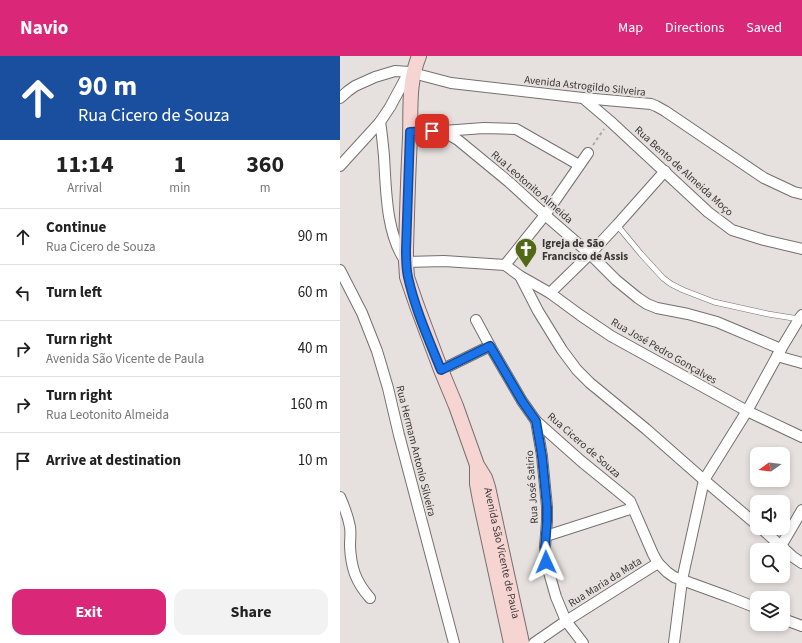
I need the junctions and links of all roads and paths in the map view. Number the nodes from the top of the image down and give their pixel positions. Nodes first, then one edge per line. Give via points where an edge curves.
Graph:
1 (419, 56) edge
2 (411, 72) junction
3 (340, 98) edge
4 (583, 98) junction
5 (610, 121) junction
6 (380, 122) junction
7 (443, 131) junction
8 (410, 132) junction
9 (588, 153) joint
10 (579, 165) junction
11 (340, 166) edge
12 (665, 171) junction
13 (802, 194) edge
14 (545, 215) junction
15 (617, 225) junction
16 (802, 249) edge
17 (590, 254) junction
18 (406, 262) junction
19 (505, 266) junction
20 (340, 270) edge
21 (520, 276) junction
22 (550, 293) junction
23 (800, 317) edge
24 (476, 320) dead end
25 (490, 346) junction
26 (779, 352) junction
27 (802, 363) edge
28 (441, 370) junction
29 (747, 411) junction
30 (536, 421) junction
31 (802, 437) edge
32 (478, 465) junction
33 (704, 480) junction
34 (340, 497) edge
35 (634, 508) junction
36 (802, 510) edge
37 (750, 518) edge
38 (769, 535) edge
39 (546, 536) junction
40 (778, 543) edge
41 (783, 543) edge
42 (790, 554) edge
43 (658, 563) junction
44 (802, 563) edge
45 (682, 580) junction
46 (370, 598) dead end
47 (750, 605) edge
48 (566, 621) junction
49 (790, 622) edge
50 (802, 626) edge
51 (454, 643) edge
52 (511, 643) edge
53 (522, 643) edge
54 (534, 643) edge
55 (583, 643) edge
56 (674, 643) edge

1 - 2 street, Avenida São Vicente de Paula
2 - 3 street, Avenida Astrogildo Silveira via 395,71 367,80
2 - 4 street, Avenida Astrogildo Silveira via 451,83
2 - 6 street
2 - 8 street, Avenida São Vicente de Paula
4 - 5 street, Rua Bento de Almeida Moço
4 - 13 street, Avenida Astrogildo Silveira via 656,106 764,178
5 - 9 path
5 - 12 street, Rua Bento de Almeida Moço
6 - 11 street
6 - 18 street, Avenida São Vicente de Paula via 390,222 400,254
7 - 8 street
7 - 10 street via 516,129
7 - 14 street, Rua Leotonito Almeida via 476,154
8 - 18 street, Avenida São Vicente de Paula
9 - 10 street
10 - 14 street
12 - 15 street
12 - 16 street, Rua Bento de Almeida Moço via 708,212 732,230
14 - 17 street, Rua Leotonito Almeida
14 - 19 street
15 - 17 street
15 - 23 lane via 671,284 714,302 768,314
17 - 22 street
17 - 26 street, Rua Leotonito Almeida via 616,280 647,304 717,322
18 - 19 street via 444,261
18 - 28 street, Avenida São Vicente de Paula via 413,296
19 - 21 street, Rua José Pedro Gonçalves
20 - 51 street, Rua Hermam Antonio Silveira via 362,313 379,358
21 - 22 street, Rua José Pedro Gonçalves
21 - 33 street via 538,311 577,370
22 - 29 street, Rua José Pedro Gonçalves via 611,336
23 - 26 street
24 - 25 street, Rua Cicero de Souza
25 - 28 street
25 - 30 street, Rua Cicero de Souza
26 - 27 street, Rua Leotonito Almeida
26 - 29 street
28 - 32 street, Avenida São Vicente de Paula
29 - 31 street, Rua José Pedro Gonçalves
29 - 33 street
30 - 35 street, Rua Cicero de Souza via 624,496
30 - 39 street, Rua José Satirio via 546,484
32 - 52 street, Avenida São Vicente de Paula via 477,484
32 - 53 street, Avenida São Vicente de Paula via 488,487
33 - 37 street
33 - 45 street
34 - 46 street via 350,526 353,570 358,583
35 - 39 street
35 - 43 street, Rua Cicero de Souza
36 - 41 street
38 - 40 street
39 - 48 street, Rua José Satirio via 546,562
42 - 44 street
43 - 45 street, Rua Cicero de Souza via 671,575
43 - 48 street, Rua Maria da Mata
45 - 47 street, Rua Cicero de Souza
45 - 56 street
48 - 54 street, Rua Maria da Mata
48 - 55 street, Rua José Satirio
49 - 50 street

